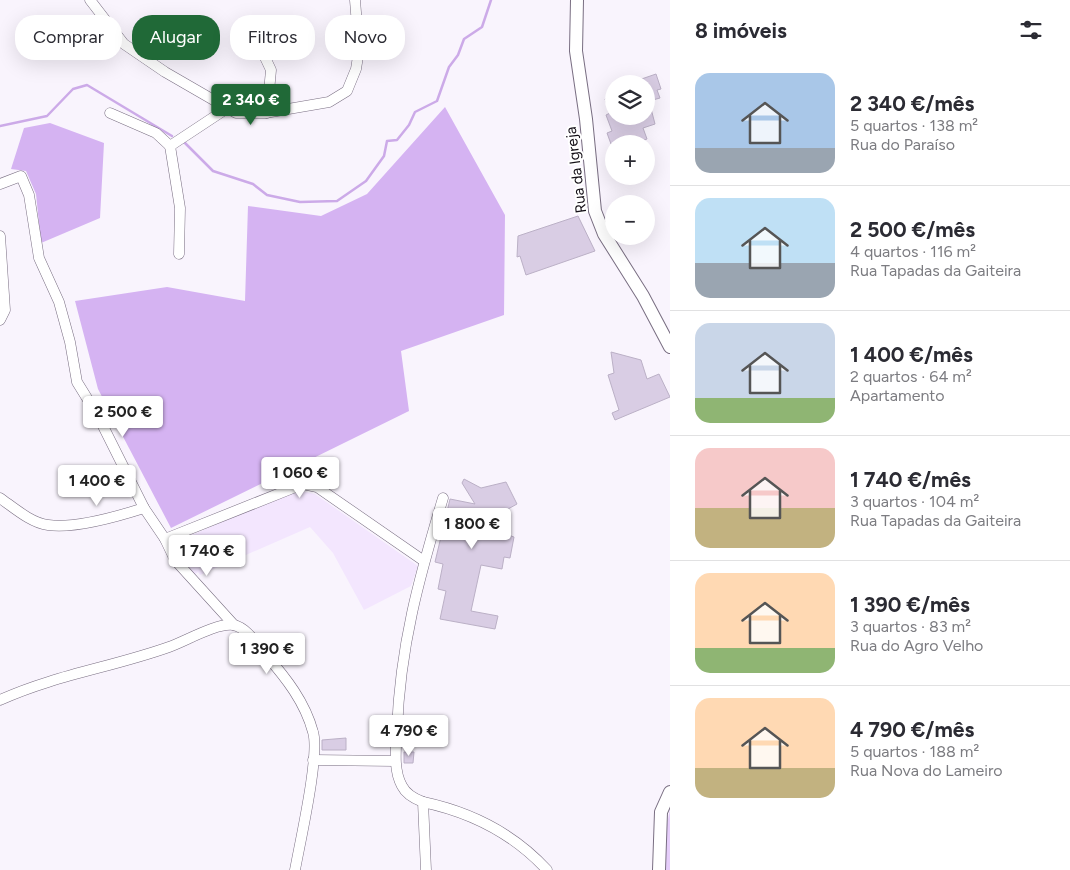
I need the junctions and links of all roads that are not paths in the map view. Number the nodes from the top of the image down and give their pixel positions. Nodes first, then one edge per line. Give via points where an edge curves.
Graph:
1 (90, 0) edge
2 (355, 0) edge
3 (577, 0) edge
4 (267, 60) edge
5 (226, 109) junction
6 (110, 113) dead end
7 (267, 113) junction
8 (170, 146) junction
9 (0, 184) edge
10 (0, 236) edge
11 (179, 254) dead end
12 (0, 320) edge
13 (670, 347) edge
14 (0, 498) edge
15 (443, 498) dead end
16 (144, 508) junction
17 (165, 539) junction
18 (424, 561) junction
19 (234, 625) junction
20 (0, 700) edge
21 (313, 760) junction
22 (395, 761) junction
23 (669, 795) edge
24 (423, 802) junction
25 (295, 870) edge
26 (426, 870) edge
27 (547, 870) edge
28 (659, 870) edge

1 - 5 street via 124,44
2 - 7 street via 359,50 347,91 329,102
3 - 13 main road, Rua da Igreja via 576,51 595,211 604,234
4 - 7 street via 271,70
5 - 7 street via 236,113
5 - 8 street
6 - 8 street via 156,133
8 - 11 street via 180,208
9 - 16 street via 20,176 29,194 39,258 59,302 77,382 98,416
10 - 12 street via 4,310
14 - 16 street via 22,514 47,525 111,518
15 - 18 street
16 - 17 street
17 - 18 street via 303,484 317,487
17 - 19 street via 175,560
18 - 22 street via 406,632 400,672
19 - 20 street via 30,686
19 - 21 street via 245,631 289,680 314,734
21 - 22 street
21 - 25 street
22 - 24 street via 403,788
23 - 28 main road via 660,819
24 - 26 street
24 - 27 street via 450,808 495,828 537,858

